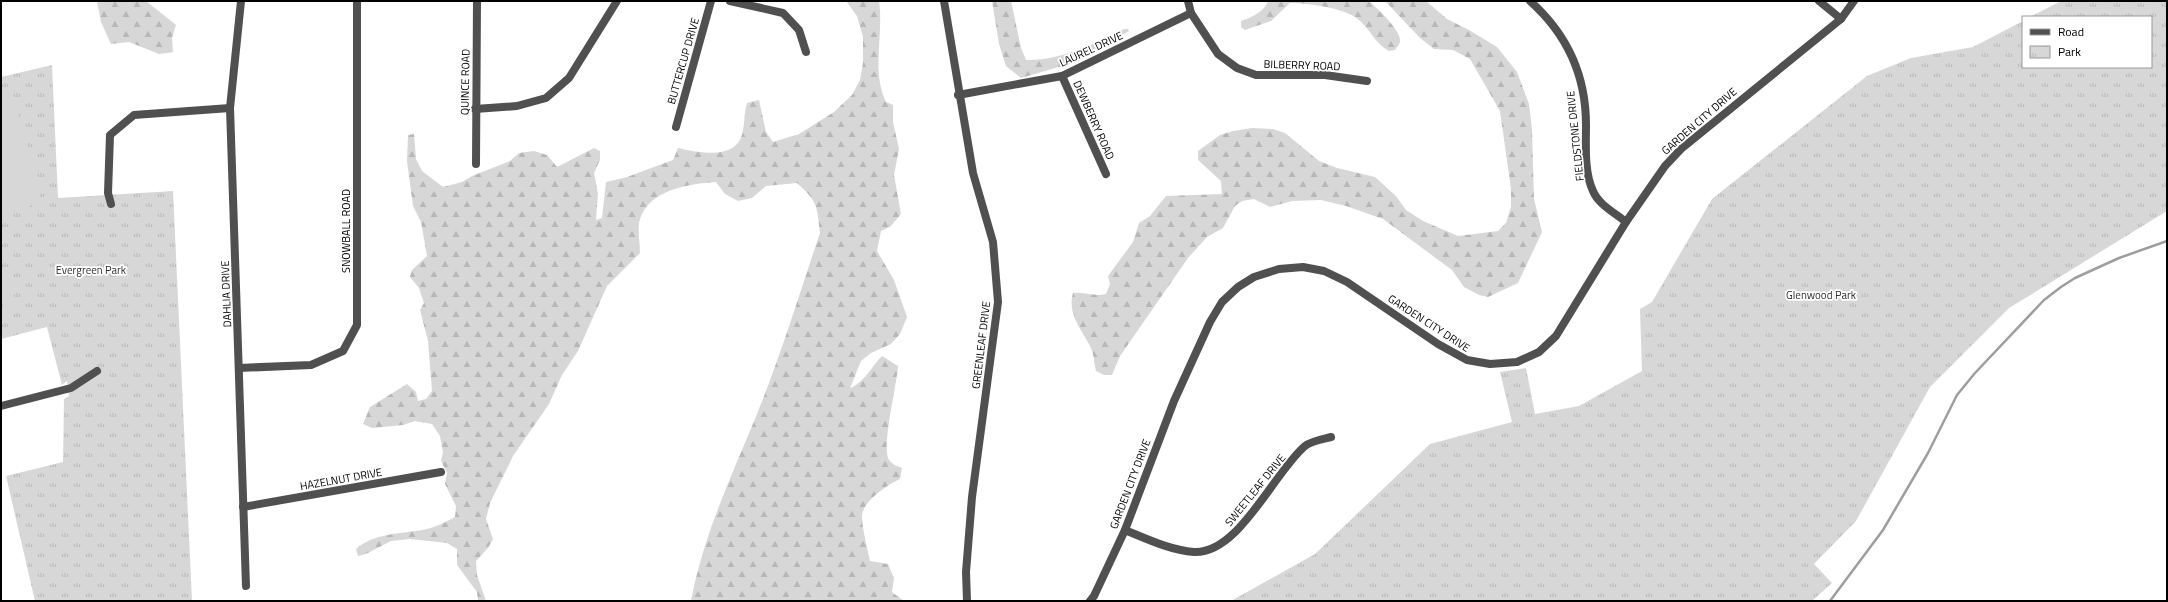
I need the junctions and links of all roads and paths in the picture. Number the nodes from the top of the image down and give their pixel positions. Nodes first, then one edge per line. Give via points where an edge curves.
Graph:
1 (241, 1) edge
2 (357, 1) edge
3 (477, 1) edge
4 (617, 1) edge
5 (711, 1) edge
6 (730, 1) edge
7 (944, 1) edge
8 (1188, 1) edge
9 (1530, 1) edge
10 (1819, 1) edge
11 (1854, 1) edge
12 (1191, 13) junction
13 (1841, 19) junction
14 (806, 52) dead end
15 (1062, 76) junction
16 (1367, 81) dead end
17 (958, 94) junction
18 (230, 108) junction
19 (476, 109) junction
20 (676, 127) dead end
21 (476, 164) dead end
22 (1106, 174) dead end
23 (111, 204) dead end
24 (1626, 222) junction
25 (239, 368) junction
26 (97, 371) dead end
27 (1, 406) edge
28 (1331, 437) dead end
29 (441, 472) dead end
30 (243, 507) junction
31 (1125, 530) junction
32 (246, 586) dead end
33 (967, 601) edge
34 (1090, 601) edge

1 - 18 street, DAHLIA DRIVE
2 - 25 street, SNOWBALL ROAD via 357,325 343,351 311,365
3 - 19 street, QUINCE ROAD
4 - 19 street via 569,78 546,98 517,106
5 - 20 street, BUTTERCUP DRIVE
6 - 14 street via 783,13 799,30
7 - 17 street, GREENLEAF DRIVE
8 - 12 street
9 - 24 street, FIELDSTONE DRIVE via 1549,18 1562,37 1580,80 1586,112 1588,175 1593,192 1603,205
10 - 13 street
11 - 13 street, GARDEN CITY DRIVE
12 - 15 street, LAUREL DRIVE
12 - 16 street, BILBERRY ROAD via 1218,54 1237,68 1256,75 1325,75
13 - 24 street, GARDEN CITY DRIVE via 1681,149 1665,166
15 - 17 street, LAUREL DRIVE
15 - 22 street, DEWBERRY ROAD
17 - 33 street, GREENLEAF DRIVE via 973,173 993,242 998,302 972,497 966,572
18 - 23 street via 134,115 110,135 108,193
18 - 25 street, DAHLIA DRIVE
19 - 21 street, QUINCE ROAD
24 - 31 street, GARDEN CITY DRIVE via 1556,336 1539,352 1517,362 1490,364 1467,360 1438,344 1348,282 1324,271 1303,267 1279,269 1254,277 1222,302 1210,322 1174,401
25 - 30 street, DAHLIA DRIVE
26 - 27 street via 71,388
28 - 31 street, SWEETLEAF DRIVE via 1306,445 1235,534 1220,545 1196,552 1174,549
29 - 30 street, HAZELNUT DRIVE
30 - 32 street, DAHLIA DRIVE
31 - 34 street, GARDEN CITY DRIVE

